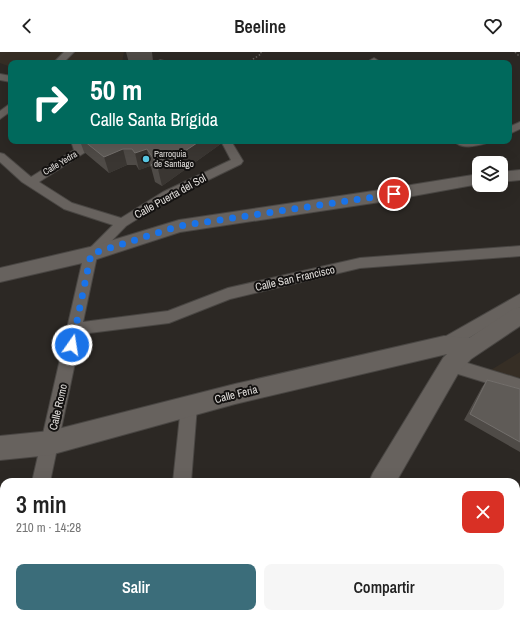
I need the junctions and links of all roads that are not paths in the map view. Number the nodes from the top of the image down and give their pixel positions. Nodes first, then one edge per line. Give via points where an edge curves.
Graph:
1 (69, 52) edge
2 (61, 60) edge
3 (8, 109) edge
4 (0, 116) edge
5 (77, 144) edge
6 (228, 144) edge
7 (0, 156) edge
8 (520, 175) edge
9 (508, 176) edge
10 (472, 180) edge
11 (31, 182) junction
12 (122, 223) junction
13 (520, 251) edge
14 (91, 254) junction
15 (0, 275) edge
16 (518, 314) edge
17 (76, 329) junction
18 (448, 355) junction
19 (520, 386) edge
20 (189, 406) junction
21 (50, 443) junction
22 (0, 448) edge
23 (42, 478) edge
24 (182, 478) edge
25 (384, 478) edge

1 - 2 street
3 - 4 street
5 - 11 street, Calle Yedra via 80,151
6 - 12 street, Calle Puerta del Sol via 238,161 167,195
7 - 11 street
8 - 9 street
10 - 14 street via 179,226
11 - 12 street via 68,206
12 - 14 street, Calle Puerta del Sol
13 - 17 street, Calle San Francisco via 360,263 228,294 169,318
14 - 15 street
14 - 17 street, Calle Romo
16 - 18 street
16 - 18 street, Calle Feria via 473,347
17 - 21 street, Calle Romo
18 - 19 street
18 - 20 street, Calle Feria
18 - 25 street
20 - 21 street, Calle Feria
20 - 24 street
21 - 22 street, Calle Feria
21 - 23 street, Calle Romo

